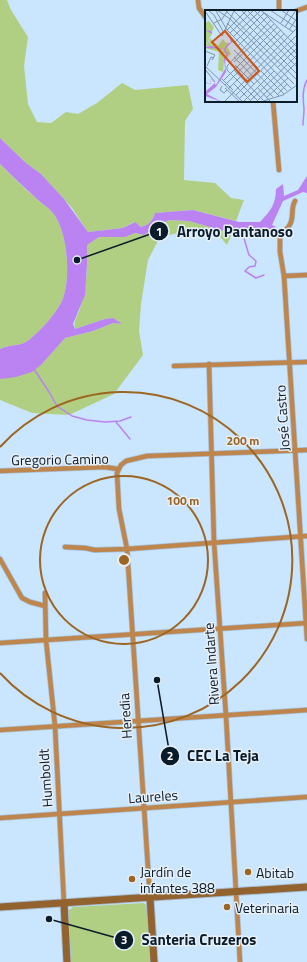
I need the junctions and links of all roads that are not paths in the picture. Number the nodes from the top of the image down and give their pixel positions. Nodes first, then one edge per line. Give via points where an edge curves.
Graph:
1 (196, 1) edge
2 (307, 7) edge
3 (297, 11) edge
4 (205, 17) edge
5 (273, 102) edge
6 (279, 170) dead end
7 (295, 201) dead end
8 (307, 275) edge
9 (284, 276) junction
10 (307, 362) edge
11 (289, 363) junction
12 (208, 364) junction
13 (174, 366) dead end
14 (307, 450) edge
15 (295, 451) junction
16 (212, 454) junction
17 (118, 469) junction
18 (0, 471) edge
19 (307, 536) edge
20 (300, 537) junction
21 (214, 542) junction
22 (65, 547) dead end
23 (127, 549) junction
24 (0, 559) edge
25 (44, 593) dead end
26 (45, 606) junction
27 (306, 623) edge
28 (219, 629) junction
29 (133, 634) junction
30 (46, 640) junction
31 (307, 640) edge
32 (0, 643) edge
33 (307, 710) edge
34 (226, 716) junction
35 (138, 721) junction
36 (55, 726) junction
37 (0, 730) edge
38 (307, 797) edge
39 (230, 802) junction
40 (143, 808) junction
41 (60, 814) junction
42 (0, 818) edge
43 (307, 887) edge
44 (235, 892) junction
45 (150, 898) junction
46 (64, 903) junction
47 (0, 906) edge
48 (67, 962) edge
49 (154, 962) edge
50 (240, 962) edge

1 - 4 street
2 - 3 street
5 - 6 street
7 - 9 street, José Castro via 292,222 279,239
8 - 9 street
9 - 11 street, José Castro
10 - 11 street
11 - 12 street
11 - 15 street, José Castro
12 - 13 street
12 - 16 street, Rivera Indarte
14 - 15 street, Gregorio Camino
15 - 16 street, Gregorio Camino
15 - 20 street, José Castro
16 - 17 street, Gregorio Camino via 147,456 123,462
16 - 21 street, Rivera Indarte
17 - 18 street, Gregorio Camino via 104,467
17 - 23 street, Heredia via 119,509
19 - 20 street
20 - 21 street
20 - 27 street, José Castro
21 - 23 street
21 - 28 street, Rivera Indarte
22 - 23 street via 95,550
23 - 29 street, Heredia
24 - 26 street via 22,598
25 - 26 street, Humboldt
26 - 30 street, Humboldt
27 - 28 street
27 - 31 street, José Castro
28 - 29 street
28 - 34 street, Rivera Indarte
29 - 30 street
29 - 35 street, Heredia
30 - 32 street
30 - 36 street, Humboldt
33 - 34 street
34 - 35 street
34 - 39 street, Rivera Indarte
35 - 36 street
35 - 40 street, Heredia
36 - 37 street
36 - 41 street, Humboldt
38 - 39 street, Laureles
39 - 40 street, Laureles
39 - 44 street, Rivera Indarte
40 - 41 street, Laureles
40 - 45 street, Heredia
41 - 42 street, Laureles
41 - 46 street, Humboldt
43 - 44 main road
44 - 45 main road
44 - 50 street, Rivera Indarte
45 - 46 main road
45 - 49 main road, Heredia
46 - 47 main road
46 - 48 main road, Humboldt

